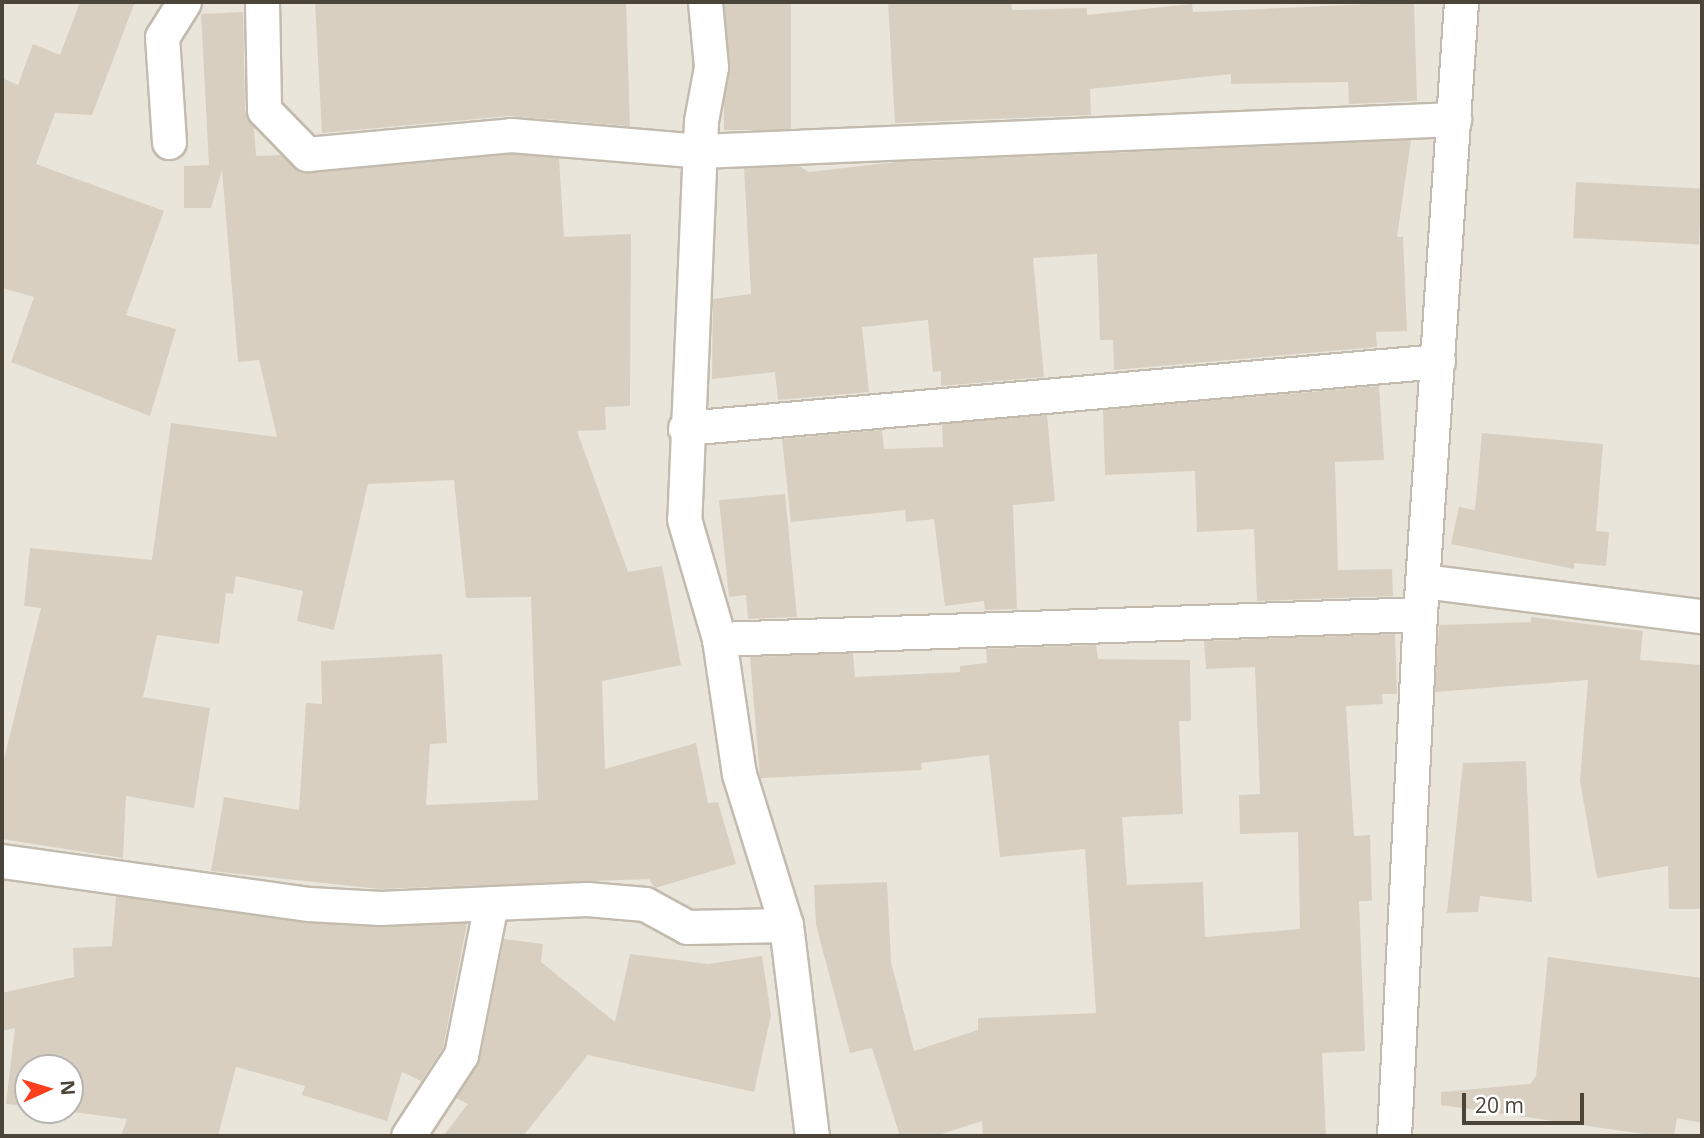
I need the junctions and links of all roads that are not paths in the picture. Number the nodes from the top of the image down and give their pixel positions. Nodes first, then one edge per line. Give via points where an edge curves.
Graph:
1 (184, 2) edge
2 (262, 2) edge
3 (705, 2) edge
4 (1461, 2) edge
5 (1454, 119) junction
6 (169, 142) dead end
7 (700, 151) junction
8 (1438, 362) junction
9 (685, 428) junction
10 (1423, 581) junction
11 (1420, 614) junction
12 (1702, 616) edge
13 (719, 639) junction
14 (2, 860) edge
15 (491, 903) junction
16 (786, 925) junction
17 (408, 1136) edge
18 (812, 1136) edge
19 (1394, 1136) edge

1 - 6 street via 162,37
2 - 7 street via 264,110 307,154 511,135
3 - 7 street via 711,67
4 - 5 street
5 - 7 street
5 - 8 street
7 - 9 street
8 - 9 street
8 - 10 street
9 - 13 street via 684,519
10 - 11 street
10 - 12 street
11 - 13 street
11 - 19 street
13 - 16 street via 738,774
14 - 15 street via 309,904
15 - 16 street via 587,899 645,904 687,927
15 - 17 street via 461,1055
16 - 18 street

